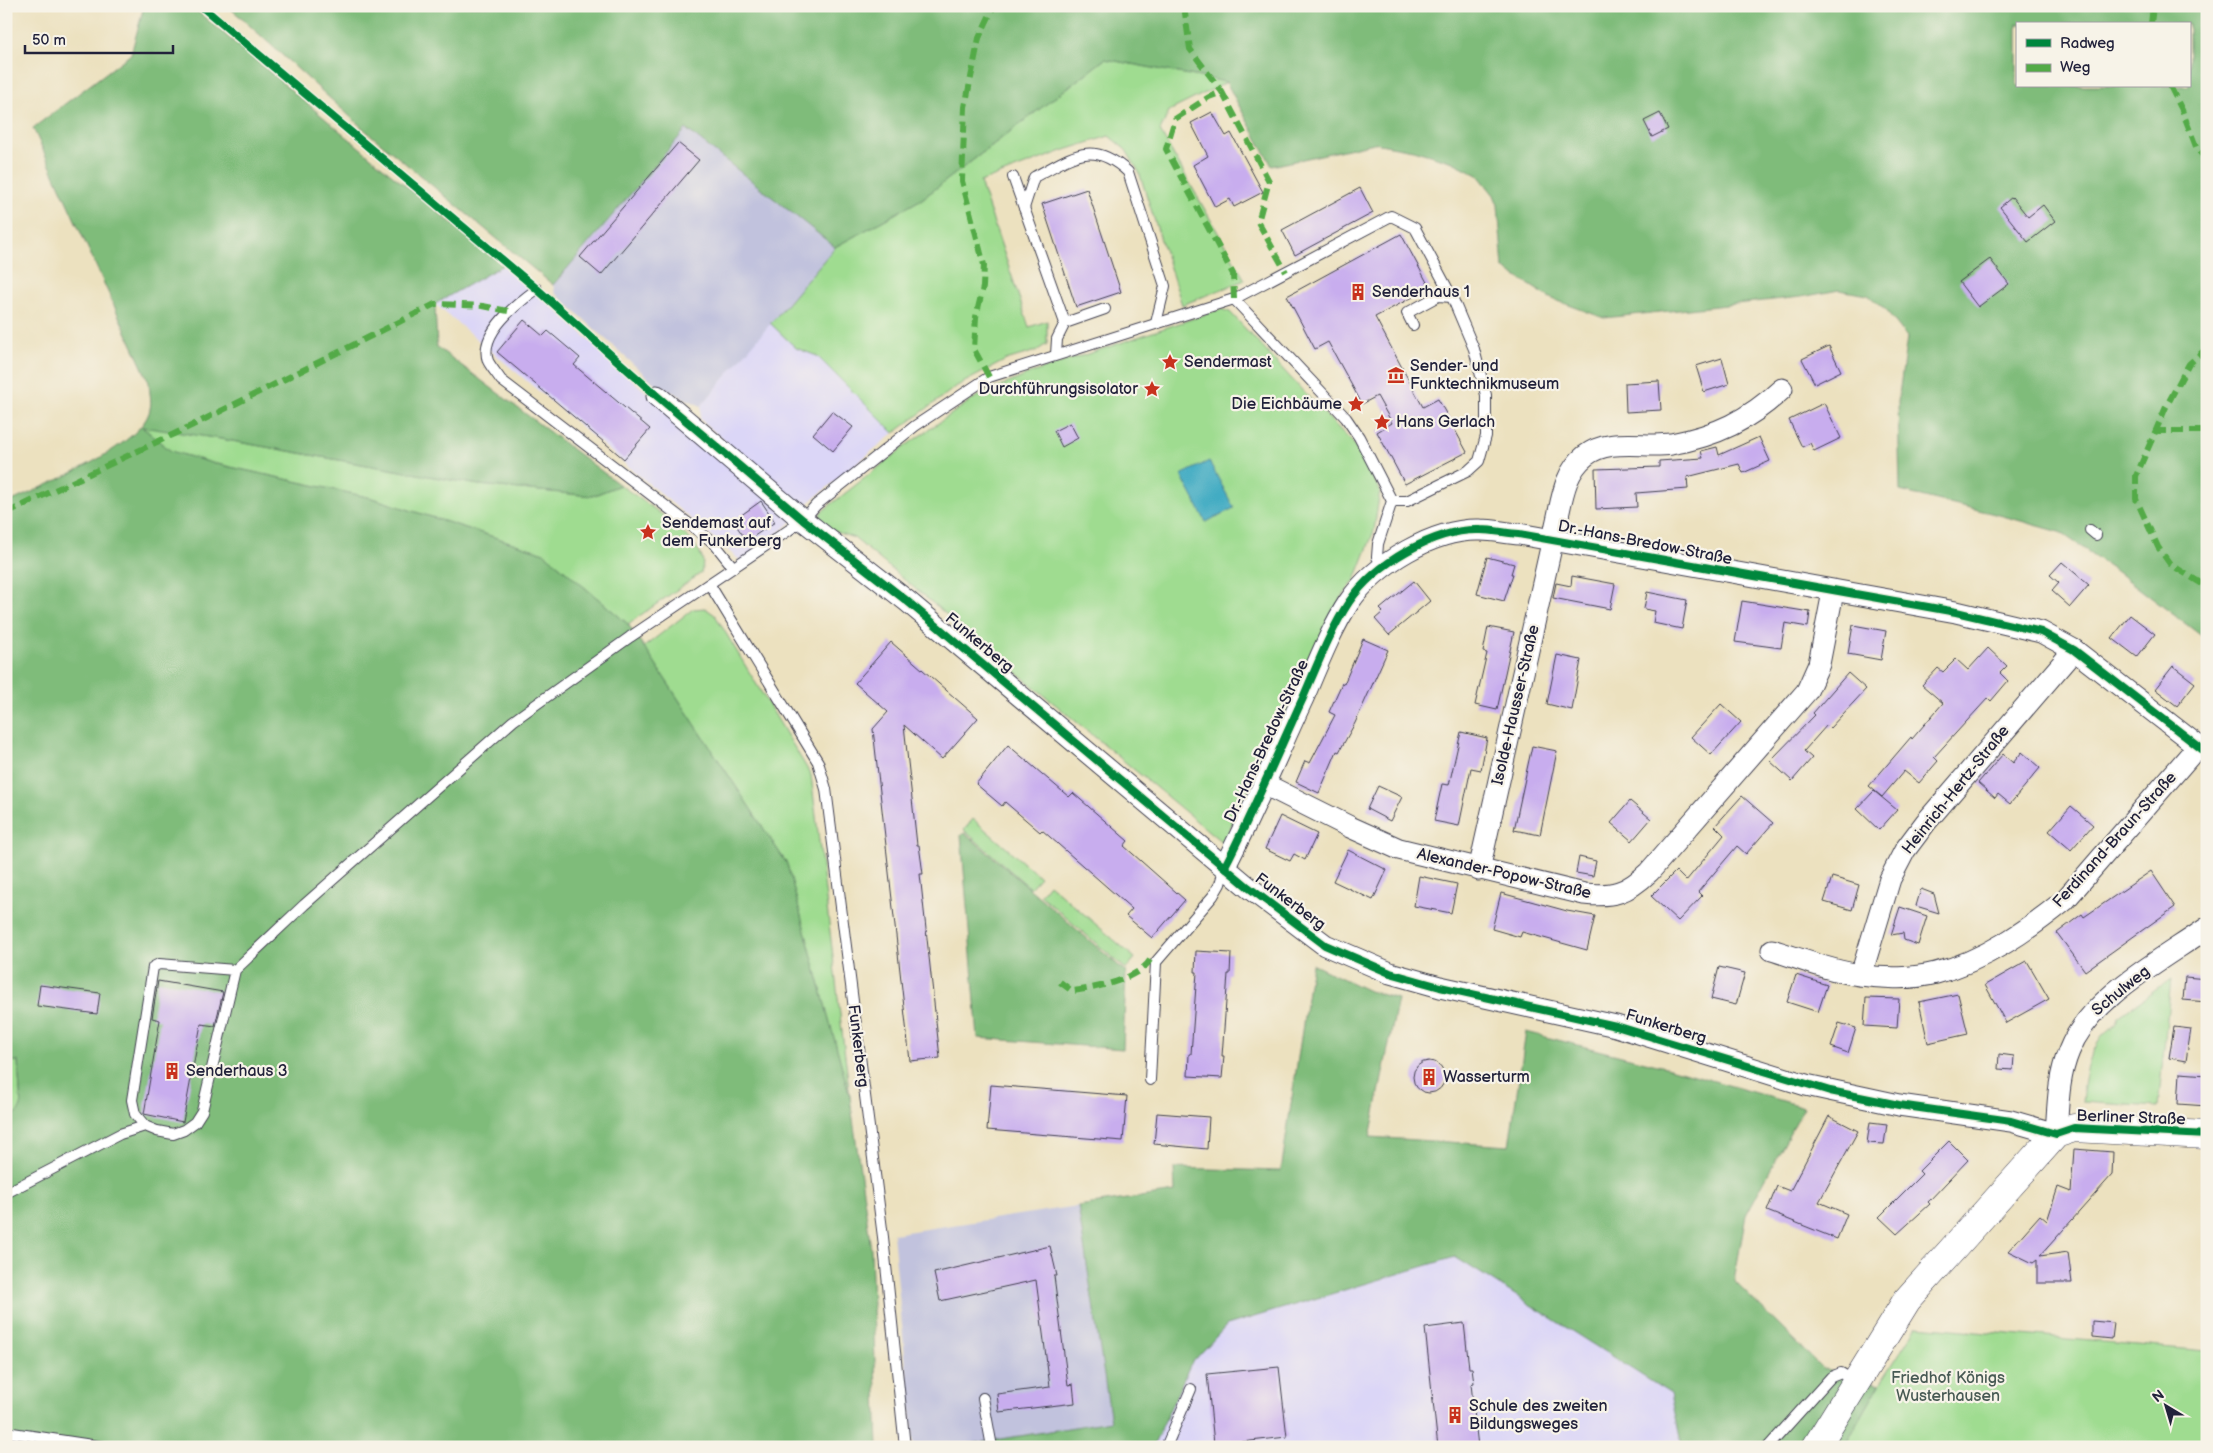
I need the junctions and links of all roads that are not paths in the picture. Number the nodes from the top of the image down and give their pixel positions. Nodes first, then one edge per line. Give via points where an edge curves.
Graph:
1 (1014, 177) dead end
2 (1024, 208) junction
3 (537, 289) dead end
4 (1452, 297) junction
5 (1234, 299) junction
6 (1106, 309) dead end
7 (1065, 323) junction
8 (1156, 323) junction
9 (1413, 325) dead end
10 (1056, 355) junction
11 (1782, 389) dead end
12 (657, 396) dead end
13 (1392, 501) junction
14 (803, 520) junction
15 (1553, 540) junction
16 (734, 567) junction
17 (1382, 567) junction
18 (710, 585) junction
19 (1833, 592) junction
20 (2074, 650) junction
21 (2203, 749) edge
22 (1264, 784) junction
23 (1225, 866) junction
24 (1479, 870) junction
25 (2207, 928) edge
26 (1772, 950) dead end
27 (235, 970) junction
28 (1861, 975) junction
29 (1150, 1080) dead end
30 (145, 1126) junction
31 (2056, 1134) junction
32 (2207, 1135) edge
33 (6, 1193) edge
34 (1856, 1382) junction
35 (1192, 1389) dead end
36 (983, 1398) dead end
37 (6, 1432) edge
38 (105, 1447) edge
39 (905, 1447) edge
40 (992, 1447) edge
41 (1166, 1447) edge
42 (1768, 1447) edge
43 (1816, 1447) edge

1 - 2 lane
2 - 7 lane
2 - 8 lane via 1034,177 1080,153 1106,156 1118,162 1128,172 1165,286
3 - 16 lane via 508,311 488,345 488,360 502,380 714,543
4 - 5 lane via 1415,228 1391,216
4 - 9 lane via 1438,296 1407,313
4 - 13 lane via 1474,349 1486,395 1486,436 1479,461 1468,471 1407,502
5 - 8 lane
5 - 13 lane via 1346,418
6 - 7 lane
7 - 10 lane via 1057,339
8 - 10 lane
10 - 14 lane via 989,378 915,426 816,505
11 - 15 street, Isolde-Hausser-Straße via 1762,408 1735,425 1702,437 1669,444 1613,446 1586,454 1566,482
12 - 14 street, Funkerberg
13 - 17 lane via 1378,544 1377,556
14 - 16 lane
14 - 23 street, Funkerberg via 907,601
15 - 17 street, Dr.-Hans-Bredow-Straße via 1480,530 1442,535
15 - 19 street, Dr.-Hans-Bredow-Straße
15 - 24 street, Isolde-Hausser-Straße
16 - 18 lane
17 - 22 street, Dr.-Hans-Bredow-Straße via 1348,602
18 - 27 lane via 630,637 513,721 311,898
18 - 39 lane, Funkerberg via 818,762 826,789 883,1237
19 - 20 street, Dr.-Hans-Bredow-Straße via 2004,622 2041,632
19 - 24 street, Alexander-Popow-Straße via 1819,664 1806,691 1635,885 1606,896 1584,894
20 - 21 street, Dr.-Hans-Bredow-Straße
20 - 28 street, Heinrich-Hertz-Straße via 1905,850 1890,879
21 - 28 street, Ferdinand-Braun-Straße via 2065,900 2041,920 1975,958 1936,973 1900,977
22 - 23 street, Dr.-Hans-Bredow-Straße
22 - 24 street, Alexander-Popow-Straße via 1399,849
23 - 29 lane via 1213,896 1156,962
23 - 31 street, Funkerberg via 1248,888 1325,945 1390,973 1616,1026 1806,1085 1899,1105 2011,1121
25 - 31 street, Schulweg via 2120,989 2080,1028 2068,1052 2061,1078
26 - 28 street, Ferdinand-Braun-Straße
27 - 30 lane via 202,1111 184,1130 174,1134
27 - 30 lane via 159,964 152,967 132,1100 135,1114
30 - 33 lane via 120,1134
31 - 32 street, Berliner Straße via 2074,1128
31 - 34 street, Berliner Straße via 1908,1300
34 - 42 lane via 1841,1373 1832,1377
34 - 43 street, Berliner Straße
35 - 41 lane
36 - 40 lane
37 - 38 lane

